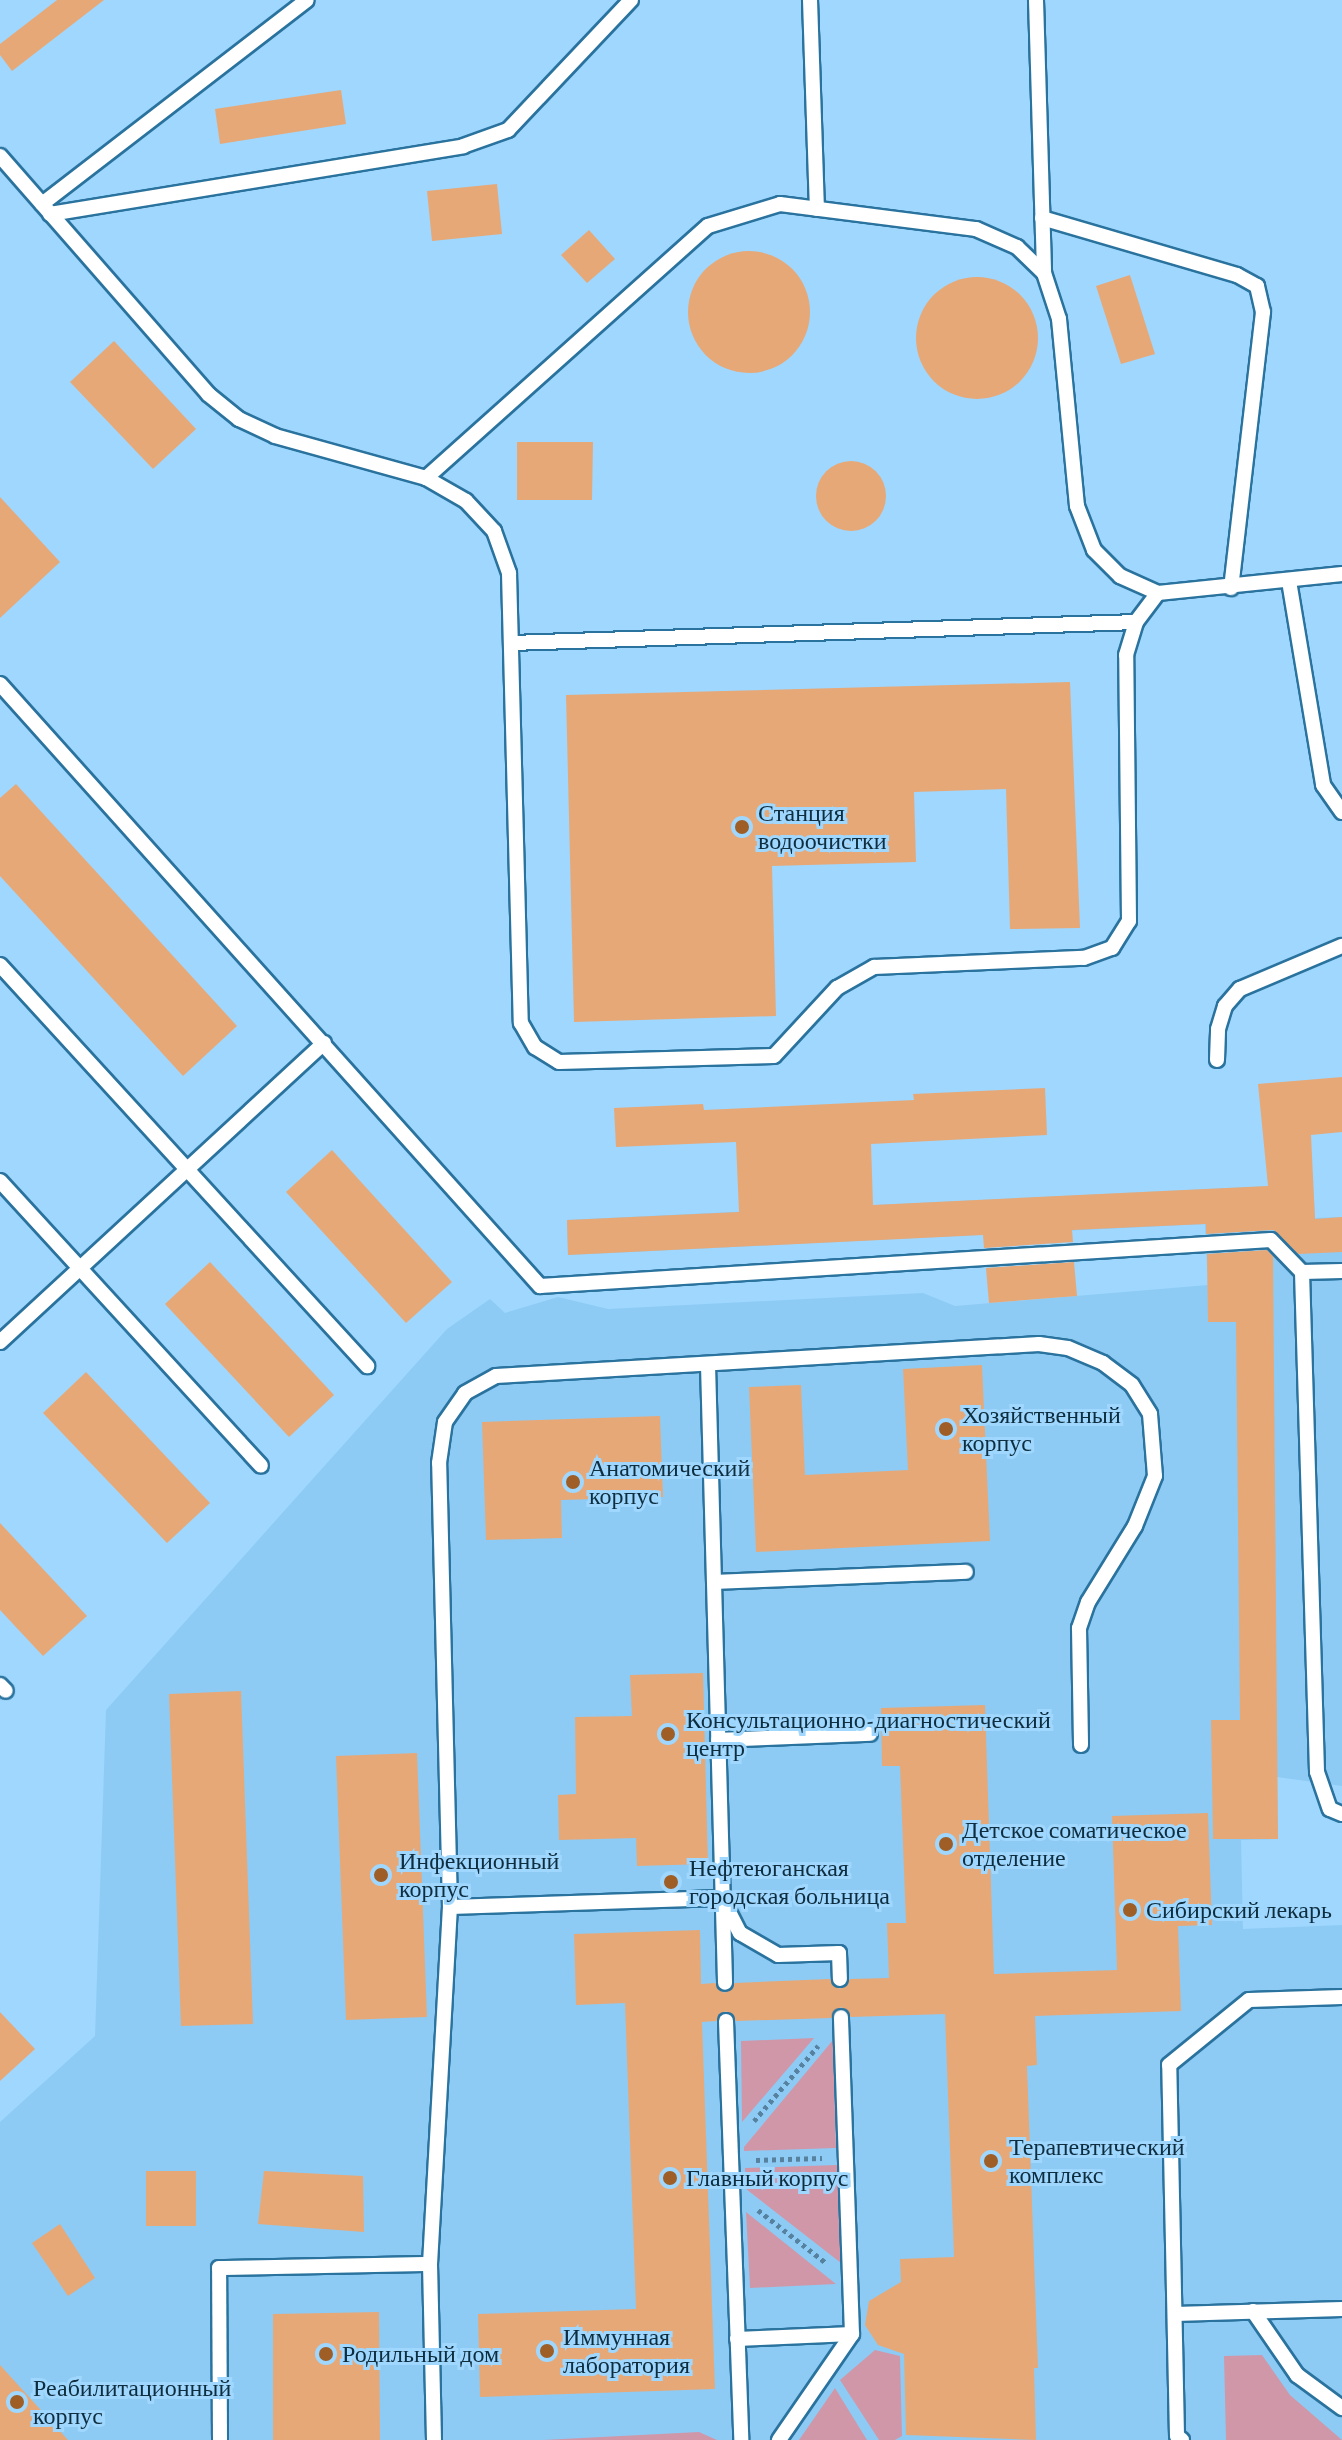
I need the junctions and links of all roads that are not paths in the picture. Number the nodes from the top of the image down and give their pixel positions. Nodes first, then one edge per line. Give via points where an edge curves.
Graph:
1 (307, 0) edge
2 (631, 0) edge
3 (810, 0) edge
4 (1036, 0) edge
5 (0, 156) edge
6 (46, 209) junction
7 (817, 209) junction
8 (1042, 218) junction
9 (1044, 273) junction
10 (426, 478) junction
11 (1342, 574) edge
12 (1289, 581) junction
13 (1231, 588) junction
14 (1158, 593) junction
15 (1136, 622) junction
16 (511, 643) junction
17 (2, 689) edge
18 (1342, 812) edge
19 (1342, 946) edge
20 (0, 965) edge
21 (324, 1043) junction
22 (1217, 1060) dead end
23 (187, 1169) junction
24 (0, 1181) edge
25 (80, 1268) junction
26 (1342, 1271) edge
27 (1302, 1272) junction
28 (0, 1342) edge
29 (708, 1365) junction
30 (367, 1366) dead end
31 (261, 1466) dead end
32 (966, 1572) dead end
33 (714, 1582) junction
34 (870, 1734) dead end
35 (718, 1740) junction
36 (1081, 1745) dead end
37 (1342, 1814) edge
38 (722, 1898) junction
39 (450, 1907) junction
40 (840, 1979) dead end
41 (725, 1983) dead end
42 (1342, 1997) edge
43 (841, 2017) road end
44 (726, 2021) dead end
45 (430, 2264) junction
46 (1342, 2309) edge
47 (1253, 2311) junction
48 (1175, 2314) junction
49 (852, 2334) junction
50 (737, 2339) junction
51 (1342, 2408) edge
52 (220, 2440) edge
53 (434, 2440) edge
54 (741, 2440) edge
55 (779, 2440) edge
56 (1182, 2440) edge

1 - 6 lane
2 - 6 lane via 508,130 463,146
3 - 7 lane
4 - 8 lane
5 - 6 lane
6 - 10 lane via 208,394 239,419 275,436
7 - 9 lane via 976,229 1017,247
7 - 10 lane via 780,204 708,226
8 - 9 lane
8 - 13 lane via 1237,275 1257,286 1263,312
9 - 14 lane via 1059,319 1077,506 1094,550 1120,576
10 - 16 lane via 466,501 494,531 509,573
11 - 12 lane
12 - 13 lane
12 - 18 lane via 1323,785
13 - 14 lane
14 - 15 lane
15 - 16 lane
15 - 16 lane via 1126,655 1129,921 1112,948 1084,958 874,967 837,988 774,1056 758,1057 559,1062 535,1047 521,1023
17 - 21 lane
19 - 22 lane via 1240,989 1225,1006
20 - 23 lane
21 - 23 lane
21 - 27 lane via 540,1286 1271,1240
23 - 25 lane
23 - 30 lane
24 - 25 lane
25 - 28 lane
25 - 31 lane
26 - 27 lane
27 - 37 lane via 1317,1772 1330,1809
29 - 33 lane
29 - 36 lane via 1039,1344 1068,1348 1103,1363 1132,1385 1150,1414 1155,1476 1135,1526 1094,1591 1079,1628
29 - 39 lane via 496,1376 465,1393 445,1422 439,1463
32 - 33 lane
33 - 35 lane
34 - 35 lane
35 - 38 lane
38 - 39 lane
38 - 40 lane via 740,1933 778,1955 839,1953
38 - 41 lane
39 - 45 lane
42 - 48 lane via 1249,2000 1169,2065
43 - 49 lane
44 - 50 lane
45 - 52 lane via 219,2268
45 - 53 lane
46 - 47 lane
47 - 48 lane
47 - 51 lane via 1297,2375
48 - 56 lane via 1177,2436
49 - 50 lane
49 - 55 lane
50 - 54 lane

